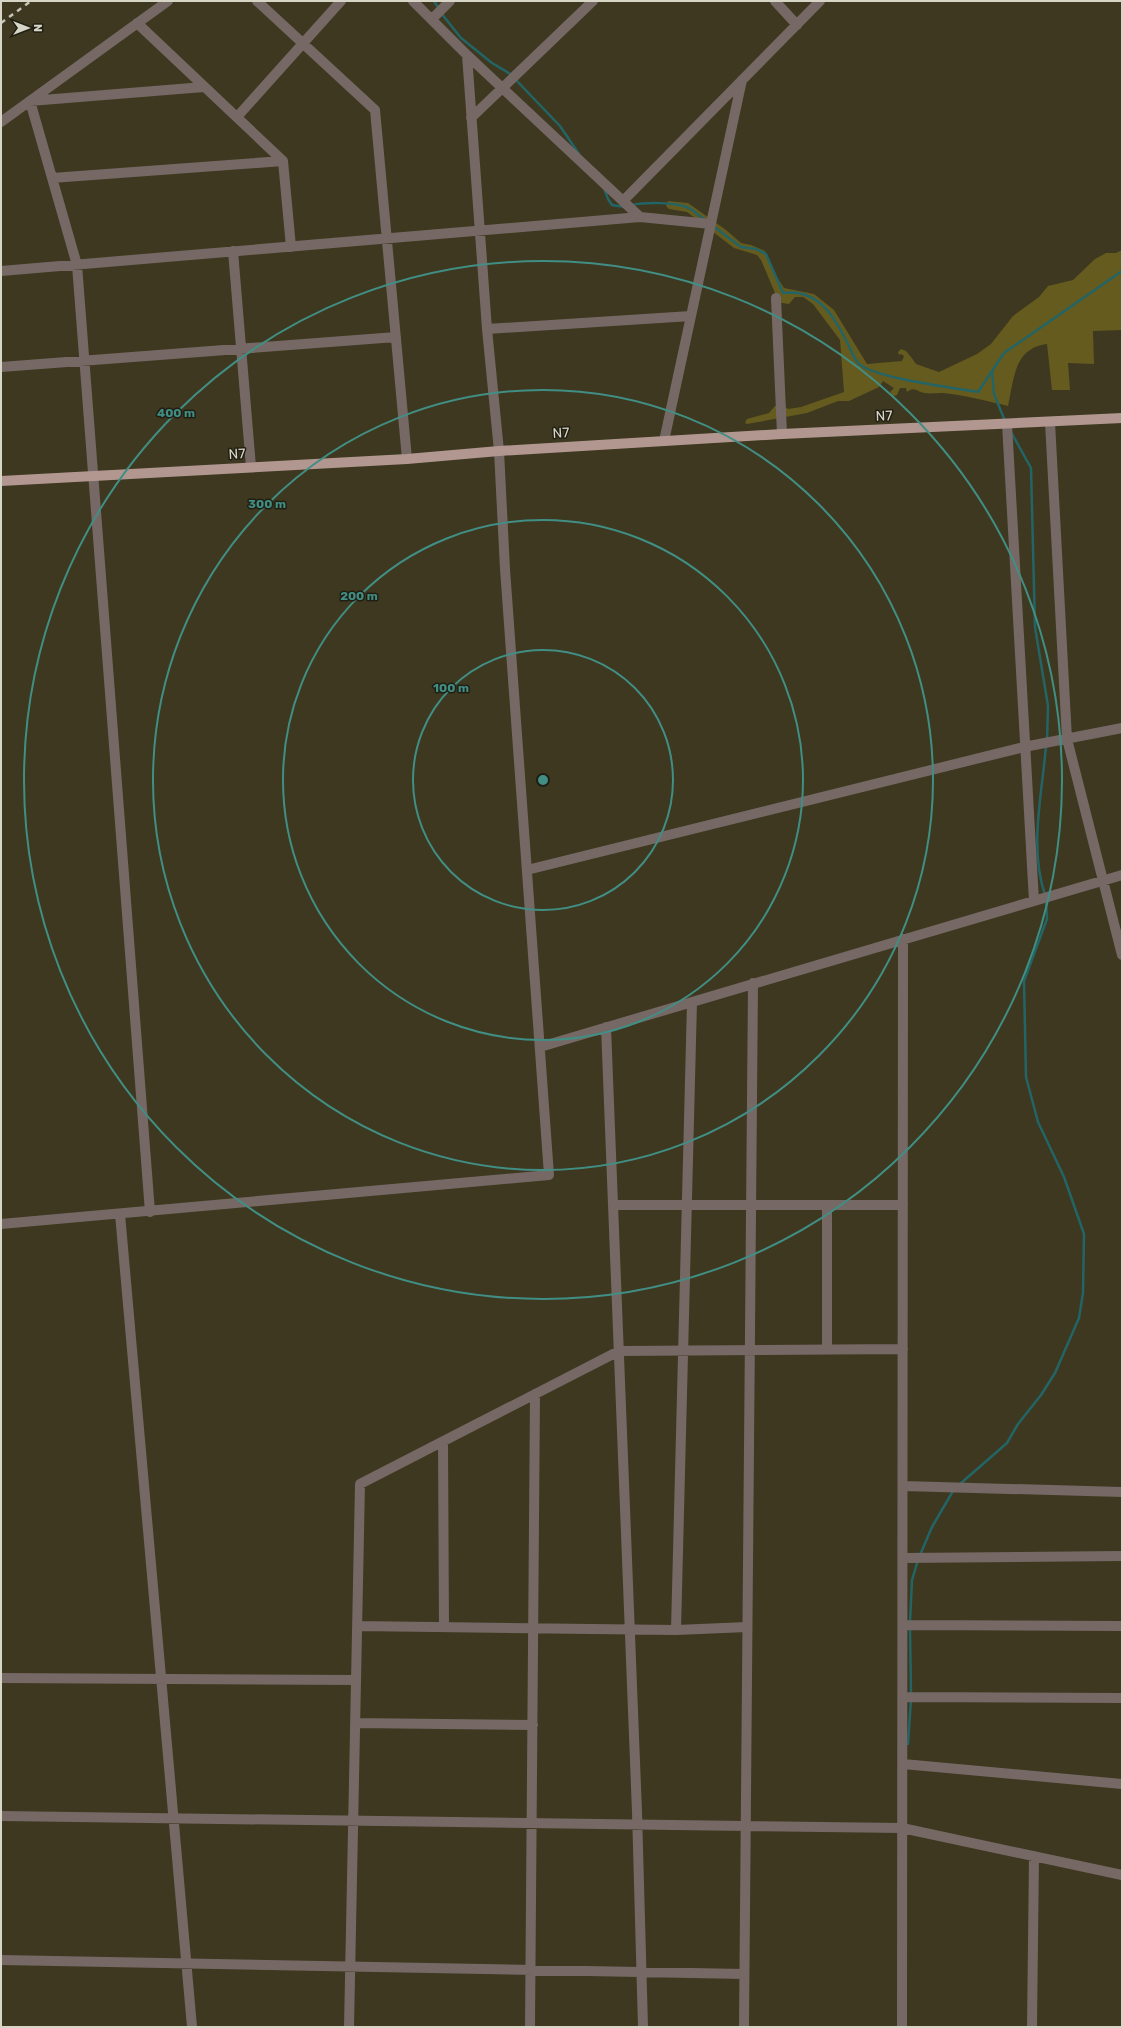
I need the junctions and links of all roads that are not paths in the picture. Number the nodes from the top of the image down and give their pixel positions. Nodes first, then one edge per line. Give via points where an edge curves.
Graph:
1 (168, 1) edge
2 (257, 1) edge
3 (341, 1) edge
4 (414, 1) edge
5 (450, 1) edge
6 (593, 1) edge
7 (775, 1) edge
8 (820, 1) edge
9 (432, 19) junction
10 (136, 23) junction
11 (797, 25) junction
12 (303, 43) junction
13 (467, 55) junction
14 (742, 80) junction
15 (204, 87) junction
16 (503, 88) junction
17 (30, 101) junction
18 (237, 117) junction
19 (471, 118) junction
20 (1, 122) edge
21 (283, 161) junction
22 (52, 178) junction
23 (623, 201) junction
24 (640, 217) junction
25 (711, 224) junction
26 (480, 231) junction
27 (387, 239) junction
28 (291, 247) junction
29 (234, 251) junction
30 (77, 264) junction
31 (1, 271) edge
32 (776, 298) dead end
33 (691, 316) junction
34 (488, 329) junction
35 (396, 337) junction
36 (241, 349) junction
37 (85, 361) junction
38 (1, 367) edge
39 (1122, 418) edge
40 (1050, 422) junction
41 (1007, 424) junction
42 (782, 434) junction
43 (664, 441) junction
44 (499, 451) junction
45 (407, 459) junction
46 (251, 467) junction
47 (94, 475) junction
48 (1, 481) edge
49 (1122, 728) edge
50 (1066, 739) junction
51 (1024, 747) junction
52 (527, 870) junction
53 (1122, 875) edge
54 (1102, 881) junction
55 (1034, 901) junction
56 (904, 939) junction
57 (1122, 955) edge
58 (753, 983) junction
59 (692, 1002) junction
60 (606, 1027) junction
61 (540, 1047) junction
62 (613, 1205) junction
63 (686, 1205) junction
64 (751, 1205) junction
65 (827, 1205) junction
66 (903, 1205) junction
67 (150, 1212) junction
68 (120, 1214) junction
69 (1, 1224) edge
70 (827, 1348) junction
71 (750, 1349) junction
72 (903, 1349) junction
73 (683, 1350) junction
74 (619, 1351) junction
75 (535, 1394) junction
76 (443, 1442) junction
77 (903, 1486) junction
78 (1122, 1492) edge
79 (1122, 1556) edge
80 (903, 1558) junction
81 (903, 1625) junction
82 (358, 1626) junction
83 (1122, 1626) edge
84 (444, 1627) junction
85 (747, 1627) junction
86 (533, 1628) junction
87 (630, 1629) junction
88 (676, 1630) junction
89 (1, 1678) edge
90 (161, 1679) junction
91 (356, 1680) junction
92 (903, 1697) junction
93 (1122, 1698) edge
94 (356, 1723) junction
95 (533, 1725) junction
96 (903, 1764) junction
97 (1122, 1784) edge
98 (1, 1816) edge
99 (174, 1819) junction
100 (354, 1821) junction
101 (532, 1824) junction
102 (637, 1825) junction
103 (746, 1826) junction
104 (902, 1828) junction
105 (1034, 1856) junction
106 (1122, 1874) edge
107 (1, 1960) edge
108 (187, 1964) junction
109 (351, 1967) junction
110 (531, 1970) junction
111 (642, 1972) junction
112 (744, 1974) junction
113 (192, 2027) edge
114 (350, 2027) edge
115 (530, 2027) edge
116 (643, 2027) edge
117 (744, 2027) edge
118 (902, 2027) edge
119 (1032, 2027) edge

1 - 10 street
2 - 12 street
3 - 12 street
4 - 9 street
5 - 9 street
6 - 16 street
7 - 11 street
8 - 11 street
9 - 13 street
10 - 15 street
10 - 17 street
11 - 14 street
12 - 18 street
12 - 27 street via 375,110
13 - 16 street
13 - 19 street
14 - 23 street
14 - 25 street
15 - 17 street
15 - 18 street
16 - 19 street
16 - 23 street
17 - 20 street
17 - 22 street
18 - 21 street
19 - 26 street
21 - 22 street
21 - 28 street
22 - 30 street
23 - 24 street
24 - 25 street
24 - 26 street
25 - 33 street
26 - 27 street
26 - 34 street
27 - 28 street
27 - 35 street
28 - 29 street
29 - 30 street
29 - 36 street
30 - 31 street
30 - 37 street
32 - 42 street
33 - 34 street
33 - 43 street
34 - 44 street
35 - 36 street
35 - 45 street
36 - 37 street
36 - 46 street
37 - 38 street
37 - 47 street
39 - 40 main road, N7
40 - 41 main road, N7
40 - 50 street
41 - 42 main road, N7
41 - 51 street
42 - 43 main road, N7
43 - 44 main road, N7
44 - 45 main road, N7
44 - 52 street
45 - 46 main road, N7
46 - 47 main road, N7
47 - 48 main road, N7
47 - 67 street
49 - 50 street
50 - 51 street
50 - 54 street
51 - 52 street
51 - 55 street
52 - 61 street
53 - 54 street
54 - 55 street
54 - 57 street
55 - 56 street
56 - 58 street
56 - 66 street
58 - 59 street
58 - 64 street
59 - 60 street
59 - 63 street
60 - 61 street
60 - 62 street
61 - 67 street via 549,1175
62 - 63 street
62 - 74 street
63 - 64 street
63 - 73 street
64 - 65 street
64 - 71 street
65 - 66 street
65 - 70 street
66 - 72 street
67 - 68 street
68 - 69 street
68 - 90 street
70 - 71 street
70 - 72 street
71 - 73 street
71 - 85 street
72 - 77 street
73 - 74 street
73 - 88 street
74 - 75 street
74 - 87 street
75 - 76 street
75 - 86 street
76 - 82 street via 360,1484
76 - 84 street
77 - 78 street
77 - 80 street
79 - 80 street
80 - 81 street
81 - 83 street
81 - 92 street
82 - 84 street
82 - 91 street
84 - 86 street
85 - 88 street
85 - 103 street
86 - 87 street
86 - 95 street
87 - 88 street
87 - 102 street
89 - 90 street
90 - 91 street
90 - 99 street
91 - 94 street
92 - 93 street
92 - 96 street
94 - 95 street
94 - 100 street
95 - 101 street
96 - 97 street
96 - 104 street
98 - 99 street
99 - 100 street
99 - 108 street
100 - 101 street
100 - 109 street
101 - 102 street
101 - 110 street
102 - 103 street
102 - 111 street
103 - 104 street
103 - 112 street
104 - 105 street
104 - 118 street
105 - 106 street
105 - 119 street
107 - 108 street
108 - 109 street
108 - 113 street
109 - 110 street
109 - 114 street
110 - 111 street
110 - 115 street
111 - 112 street
111 - 116 street
112 - 117 street

